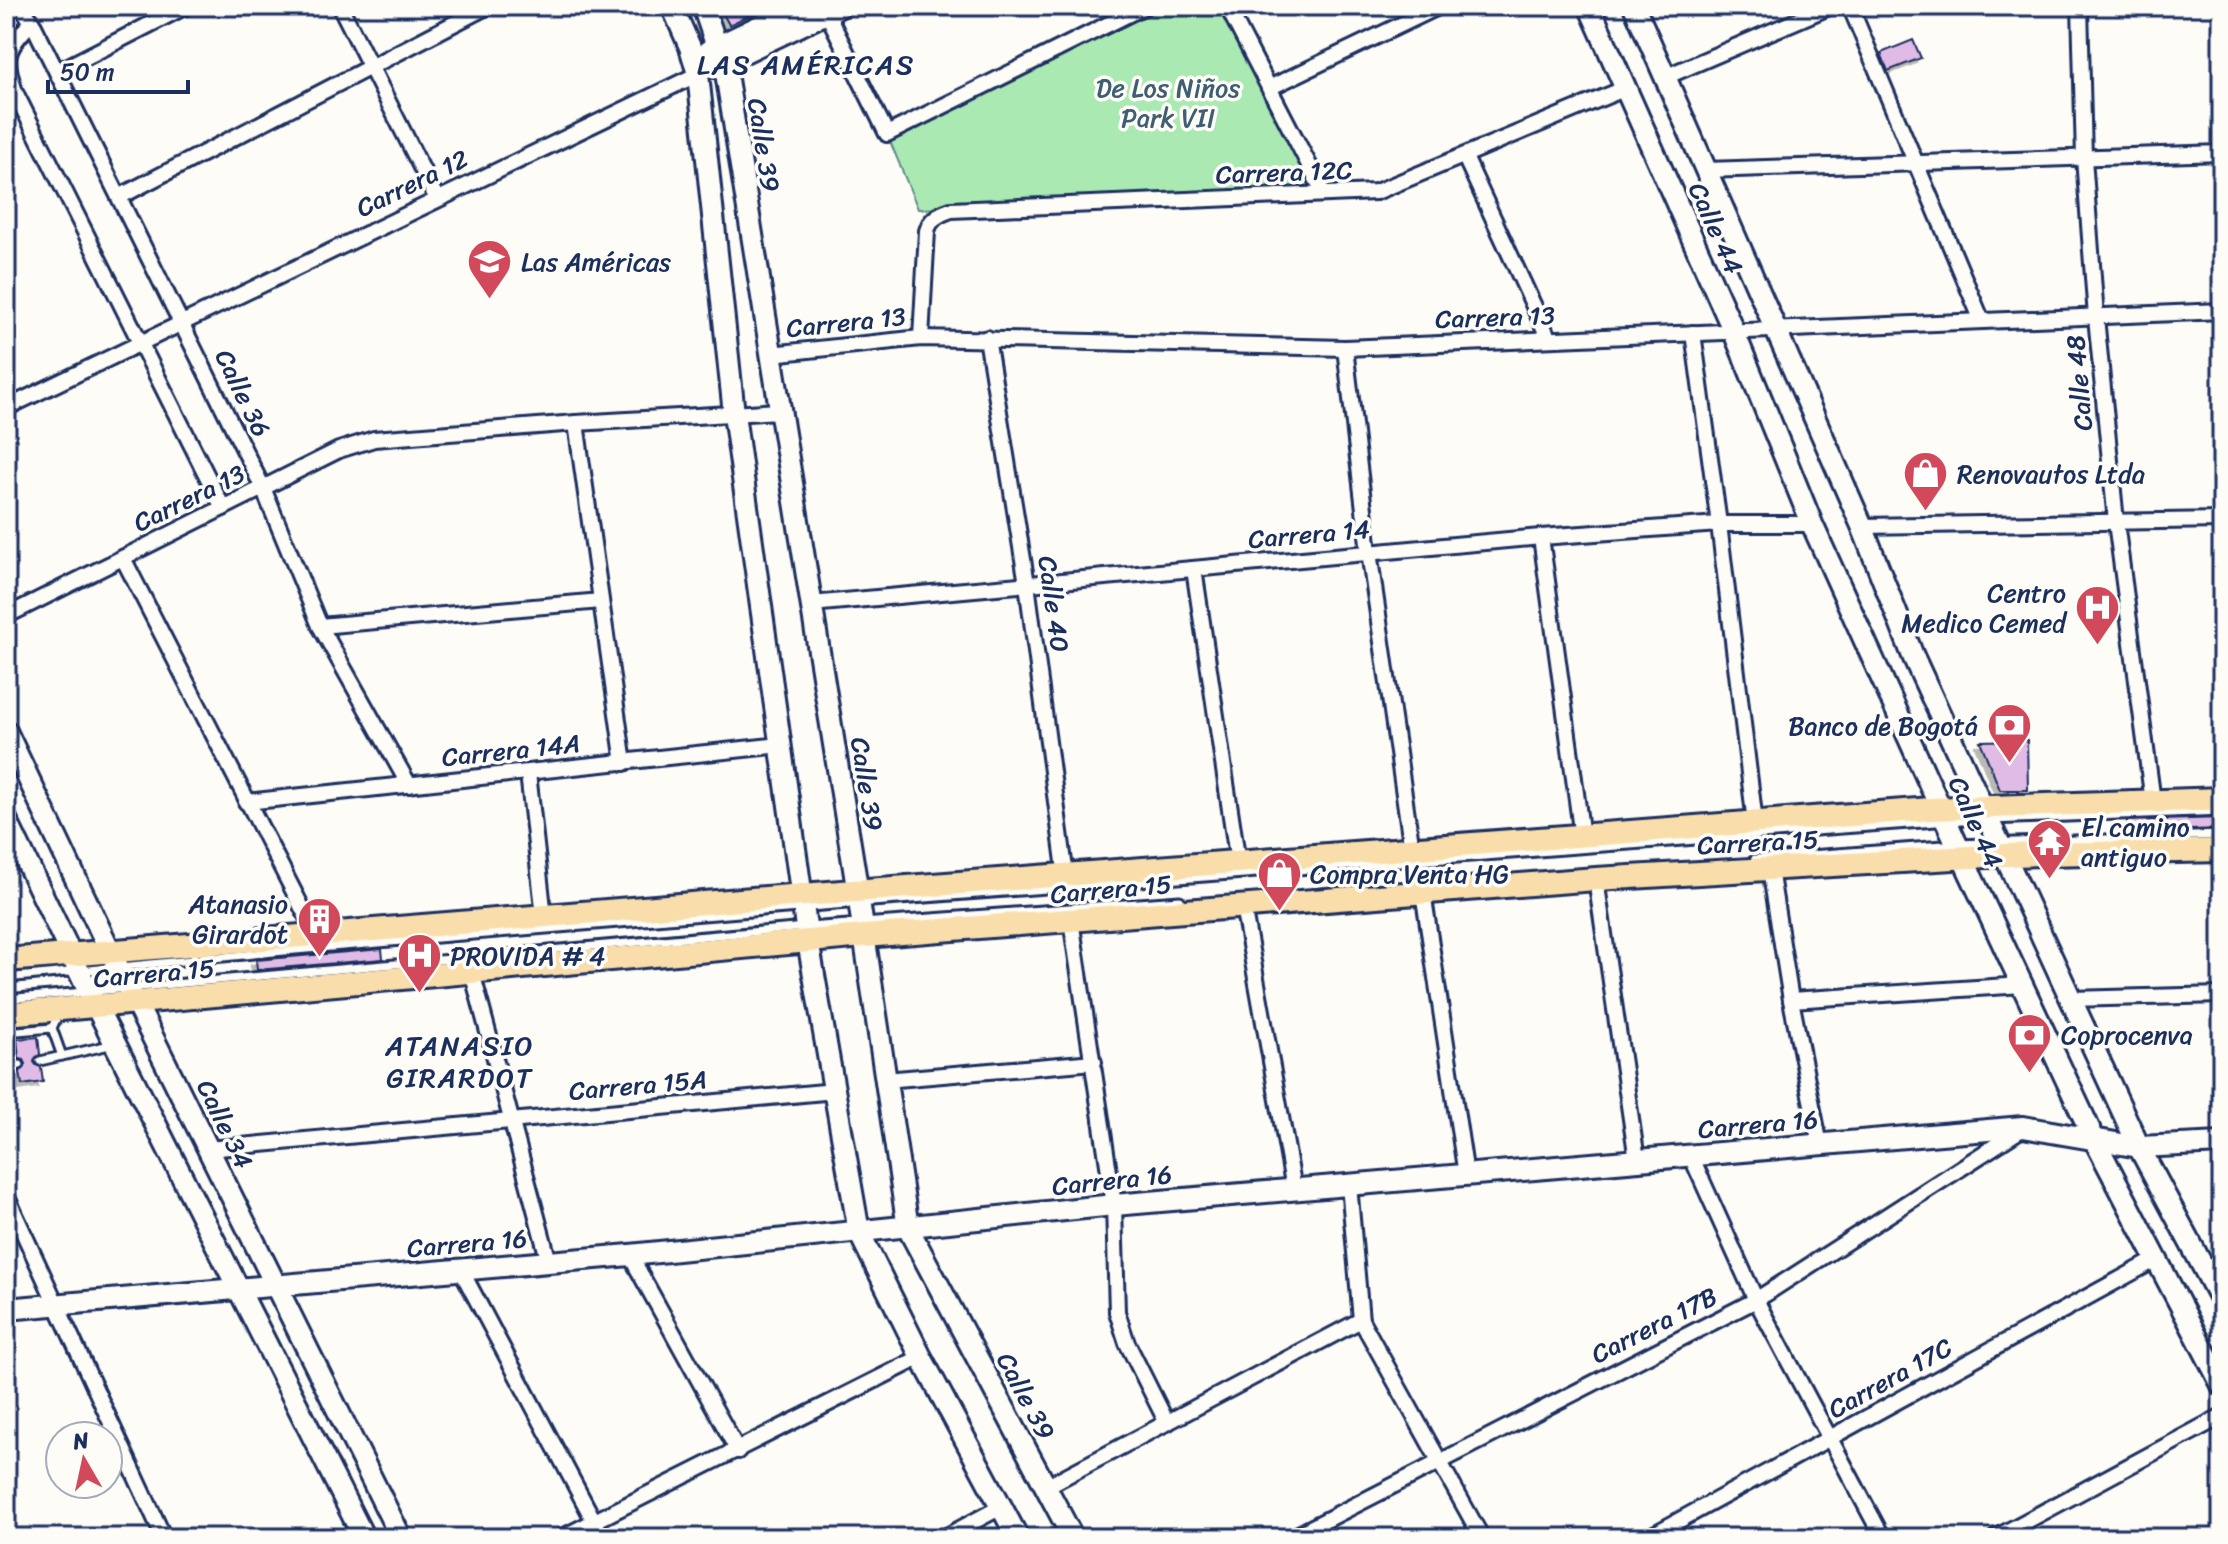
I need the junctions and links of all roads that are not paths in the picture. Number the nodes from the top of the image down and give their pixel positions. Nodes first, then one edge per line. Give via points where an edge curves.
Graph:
1 (21, 6) edge
2 (186, 6) edge
3 (340, 6) edge
4 (488, 6) edge
5 (672, 6) edge
6 (703, 6) edge
7 (801, 6) edge
8 (1145, 6) edge
9 (1227, 6) edge
10 (1440, 6) edge
11 (1589, 6) edge
12 (1634, 6) edge
13 (1831, 6) edge
14 (1850, 6) edge
15 (2080, 6) edge
16 (834, 9) edge
17 (32, 22) junction
18 (721, 54) junction
19 (696, 66) junction
20 (371, 67) junction
21 (57, 72) junction
22 (1665, 77) junction
23 (1269, 88) junction
24 (1626, 88) junction
25 (10, 94) edge
26 (2222, 153) edge
27 (1465, 157) junction
28 (2084, 158) junction
29 (1915, 163) junction
30 (1706, 170) junction
31 (1324, 194) junction
32 (119, 197) junction
33 (437, 199) junction
34 (2222, 311) edge
35 (2096, 317) junction
36 (1982, 321) junction
37 (182, 323) junction
38 (1778, 330) junction
39 (1734, 332) junction
40 (1693, 333) junction
41 (921, 338) junction
42 (987, 338) junction
43 (1549, 339) junction
44 (142, 342) junction
45 (1345, 348) junction
46 (771, 354) junction
47 (6, 407) edge
48 (780, 411) junction
49 (734, 414) junction
50 (576, 423) junction
51 (263, 488) junction
52 (223, 508) junction
53 (2222, 520) edge
54 (2116, 522) junction
55 (1719, 524) junction
56 (1812, 524) junction
57 (1862, 526) junction
58 (1541, 537) junction
59 (1369, 552) junction
60 (123, 558) junction
61 (1194, 569) junction
62 (1027, 584) junction
63 (601, 601) junction
64 (811, 604) junction
65 (6, 616) edge
66 (320, 626) junction
67 (6, 731) edge
68 (781, 745) junction
69 (624, 763) junction
70 (528, 773) junction
71 (409, 785) junction
72 (2222, 799) edge
73 (246, 802) junction
74 (2153, 802) junction
75 (2222, 811) edge
76 (1986, 813) junction
77 (1944, 815) junction
78 (6, 819) edge
79 (1755, 823) junction
80 (2222, 835) edge
81 (1582, 837) junction
82 (2002, 849) junction
83 (1412, 850) junction
84 (2222, 850) edge
85 (1960, 851) junction
86 (1741, 860) dead end
87 (1238, 863) junction
88 (1662, 865) dead end
89 (1770, 869) junction
90 (1066, 877) junction
91 (1596, 879) junction
92 (1432, 887) junction
93 (1189, 900) dead end
94 (1243, 906) junction
95 (861, 913) junction
96 (544, 917) junction
97 (805, 918) junction
98 (1071, 920) junction
99 (316, 935) junction
100 (6, 960) edge
101 (472, 972) junction
102 (123, 977) junction
103 (6, 978) edge
104 (83, 981) junction
105 (2023, 985) junction
106 (2222, 995) edge
107 (6, 999) edge
108 (2070, 999) junction
109 (1791, 1000) junction
110 (6, 1014) edge
111 (56, 1018) junction
112 (6, 1032) edge
113 (115, 1044) junction
114 (62, 1056) junction
115 (40, 1061) dead end
116 (1094, 1062) junction
117 (20, 1065) dead end
118 (6, 1068) edge
119 (885, 1080) junction
120 (835, 1091) junction
121 (512, 1121) junction
122 (2023, 1127) junction
123 (2094, 1139) junction
124 (2222, 1143) edge
125 (1820, 1145) junction
126 (2139, 1147) junction
127 (208, 1149) junction
128 (1691, 1156) junction
129 (1637, 1160) junction
130 (1466, 1175) junction
131 (1349, 1185) junction
132 (1294, 1189) junction
133 (6, 1195) edge
134 (1114, 1205) junction
135 (908, 1228) junction
136 (859, 1232) junction
137 (630, 1255) junction
138 (2155, 1260) junction
139 (549, 1262) junction
140 (461, 1270) junction
141 (277, 1286) junction
142 (239, 1289) junction
143 (1756, 1300) junction
144 (2222, 1302) edge
145 (56, 1305) junction
146 (6, 1309) edge
147 (1361, 1320) junction
148 (921, 1357) junction
149 (2222, 1385) edge
150 (2222, 1416) edge
151 (1167, 1423) junction
152 (1830, 1438) junction
153 (738, 1451) junction
154 (1440, 1462) junction
155 (1045, 1487) junction
156 (1001, 1507) junction
157 (594, 1522) junction
158 (164, 1538) edge
159 (364, 1538) edge
160 (401, 1538) edge
161 (561, 1538) edge
162 (603, 1538) edge
163 (943, 1538) edge
164 (1018, 1538) edge
165 (1073, 1538) edge
166 (1291, 1538) edge
167 (1482, 1538) edge
168 (1647, 1538) edge
169 (1883, 1538) edge
170 (1995, 1538) edge

1 - 17 street, Calle 36
2 - 21 street
3 - 20 street
4 - 20 street
5 - 19 street
6 - 18 street, Calle 39
7 - 18 street, Carrera 12
8 - 16 street via 887,134
9 - 23 street
10 - 23 street
11 - 24 street, Calle 44
12 - 22 street, Calle 44
13 - 22 street
14 - 29 street
15 - 28 street, Calle 48
16 - 18 street, Carrera 12
17 - 21 street, Calle 36
17 - 25 street via 11,43 6,63
18 - 19 street, Carrera 12
18 - 46 street, Calle 39
19 - 33 street, Carrera 12
19 - 49 street
20 - 32 street
20 - 33 street
21 - 32 street, Calle 36
22 - 30 street, Calle 44
23 - 31 street
24 - 27 street, Carrera 12C
24 - 39 street, Calle 44
25 - 44 street
26 - 28 street
27 - 31 street, Carrera 12C via 1376,192
27 - 43 street
28 - 29 street
28 - 35 street, Calle 48
29 - 30 street
29 - 36 street
30 - 38 street, Calle 44
31 - 41 street, Carrera 12C via 951,210 929,226
32 - 37 street, Calle 36
33 - 37 street, Carrera 12
34 - 35 street, Carrera 13
35 - 36 street, Carrera 13
35 - 54 street, Calle 48
36 - 38 street, Carrera 13
37 - 44 street, Carrera 12
37 - 51 street, Calle 36
38 - 39 street, Carrera 13
38 - 57 street, Calle 44
39 - 40 street, Carrera 13
39 - 56 street, Calle 44
40 - 43 street, Carrera 13
40 - 55 street
41 - 42 street, Carrera 13
41 - 46 street, Carrera 13
42 - 45 street, Carrera 13
42 - 62 street, Calle 40
43 - 45 street, Carrera 13
44 - 47 street, Carrera 12
44 - 52 street
45 - 59 street
46 - 48 street, Calle 39
48 - 49 street, Carrera 13
48 - 64 street, Calle 39
49 - 50 street, Carrera 13
49 - 68 street
50 - 51 street, Carrera 13 via 374,439 339,450
50 - 63 street
51 - 52 street, Carrera 13
51 - 66 street, Calle 36
52 - 60 street, Carrera 13
53 - 54 street
54 - 57 street
54 - 74 street, Calle 48
55 - 56 street, Carrera 14
55 - 58 street, Carrera 14
55 - 79 street
56 - 77 street, Calle 44
57 - 76 street, Calle 44 via 1913,656
58 - 59 street, Carrera 14
58 - 81 street
59 - 61 street, Carrera 14
59 - 83 street
60 - 65 street, Carrera 13
60 - 73 street
61 - 62 street, Carrera 14
61 - 87 street
62 - 64 street, Carrera 14
62 - 90 street, Calle 40
63 - 66 street
63 - 69 street
64 - 95 street, Calle 39
66 - 71 street, Calle 36
67 - 102 street, Calle 34
68 - 69 street, Carrera 14A
68 - 97 street
69 - 70 street, Carrera 14A
70 - 71 street, Carrera 14A
70 - 96 street
71 - 73 street, Carrera 14A
72 - 74 main road, Carrera 15
73 - 99 street
74 - 76 main road, Carrera 15
75 - 76 lane
76 - 77 main road, Carrera 15
76 - 82 street, Calle 44
77 - 79 main road, Carrera 15
77 - 85 street, Calle 44
77 - 95 lane
78 - 104 street
79 - 81 main road, Carrera 15
80 - 82 lane
81 - 83 main road, Carrera 15
82 - 84 main road, Carrera 15
82 - 85 main road, Carrera 15
82 - 108 street, Calle 44
83 - 87 main road, Carrera 15
85 - 86 lane
85 - 89 main road, Carrera 15
85 - 105 street, Calle 44
87 - 90 main road, Carrera 15
88 - 92 lane
89 - 91 main road, Carrera 15
89 - 109 street
90 - 95 main road, Carrera 15
91 - 92 main road, Carrera 15
91 - 129 street
92 - 94 main road, Carrera 15
92 - 130 street
93 - 95 lane
94 - 98 main road, Carrera 15
94 - 132 street
95 - 97 main road, Carrera 15
95 - 97 main road, Carrera 15
95 - 98 main road, Carrera 15
95 - 119 street, Calle 39
96 - 97 main road, Carrera 15
96 - 99 main road, Carrera 15
97 - 101 main road, Carrera 15
97 - 102 lane
97 - 102 lane via 295,950
97 - 120 street
98 - 116 street
99 - 102 main road, Carrera 15
100 - 104 main road, Carrera 15
101 - 102 main road, Carrera 15
101 - 121 street
102 - 104 main road, Carrera 15
102 - 104 main road, Carrera 15
102 - 127 street, Calle 34
103 - 104 lane
104 - 107 lane
104 - 111 main road, Carrera 15
104 - 113 street
105 - 109 street
105 - 123 street, Calle 44
106 - 108 street
108 - 126 street, Calle 44
109 - 125 street
110 - 111 main road, Carrera 15
111 - 112 lane
111 - 114 lane
113 - 114 lane
113 - 142 street
114 - 115 lane
116 - 119 street
116 - 134 street
117 - 118 lane
119 - 135 street, Calle 39
120 - 121 street, Carrera 15A
120 - 136 street
121 - 127 street, Carrera 15A
121 - 139 street
122 - 123 street, Carrera 16
122 - 125 street, Carrera 16
122 - 143 street, Carrera 17B
123 - 126 street, Carrera 16
123 - 138 street, Calle 44
124 - 126 street, Carrera 16
125 - 128 street, Carrera 16
126 - 144 street, Calle 44
127 - 141 street, Calle 34
128 - 129 street, Carrera 16
128 - 143 street
129 - 130 street, Carrera 16
130 - 131 street, Carrera 16
131 - 132 street, Carrera 16
131 - 147 street
132 - 134 street, Carrera 16
133 - 145 street
134 - 135 street, Carrera 16
134 - 151 street via 1117,1312
135 - 136 street, Carrera 16
135 - 155 street, Calle 39
136 - 137 street, Carrera 16
136 - 148 street
137 - 139 street, Carrera 16
137 - 153 street
138 - 149 street, Calle 44
138 - 152 street, Carrera 17C
139 - 140 street, Carrera 16
140 - 141 street, Carrera 16
140 - 157 street
141 - 142 street, Carrera 16
141 - 160 street, Calle 34
142 - 145 street, Carrera 16
142 - 159 street
143 - 152 street
143 - 154 street, Carrera 17B
145 - 146 street, Carrera 16
145 - 158 street
147 - 151 street
147 - 154 street
148 - 153 street
148 - 156 street
150 - 170 street
151 - 155 street
152 - 168 street, Carrera 17C
152 - 169 street
153 - 157 street
154 - 166 street, Carrera 17B
154 - 167 street
155 - 165 street, Calle 39
156 - 163 street
156 - 164 street
157 - 161 street
157 - 162 street

